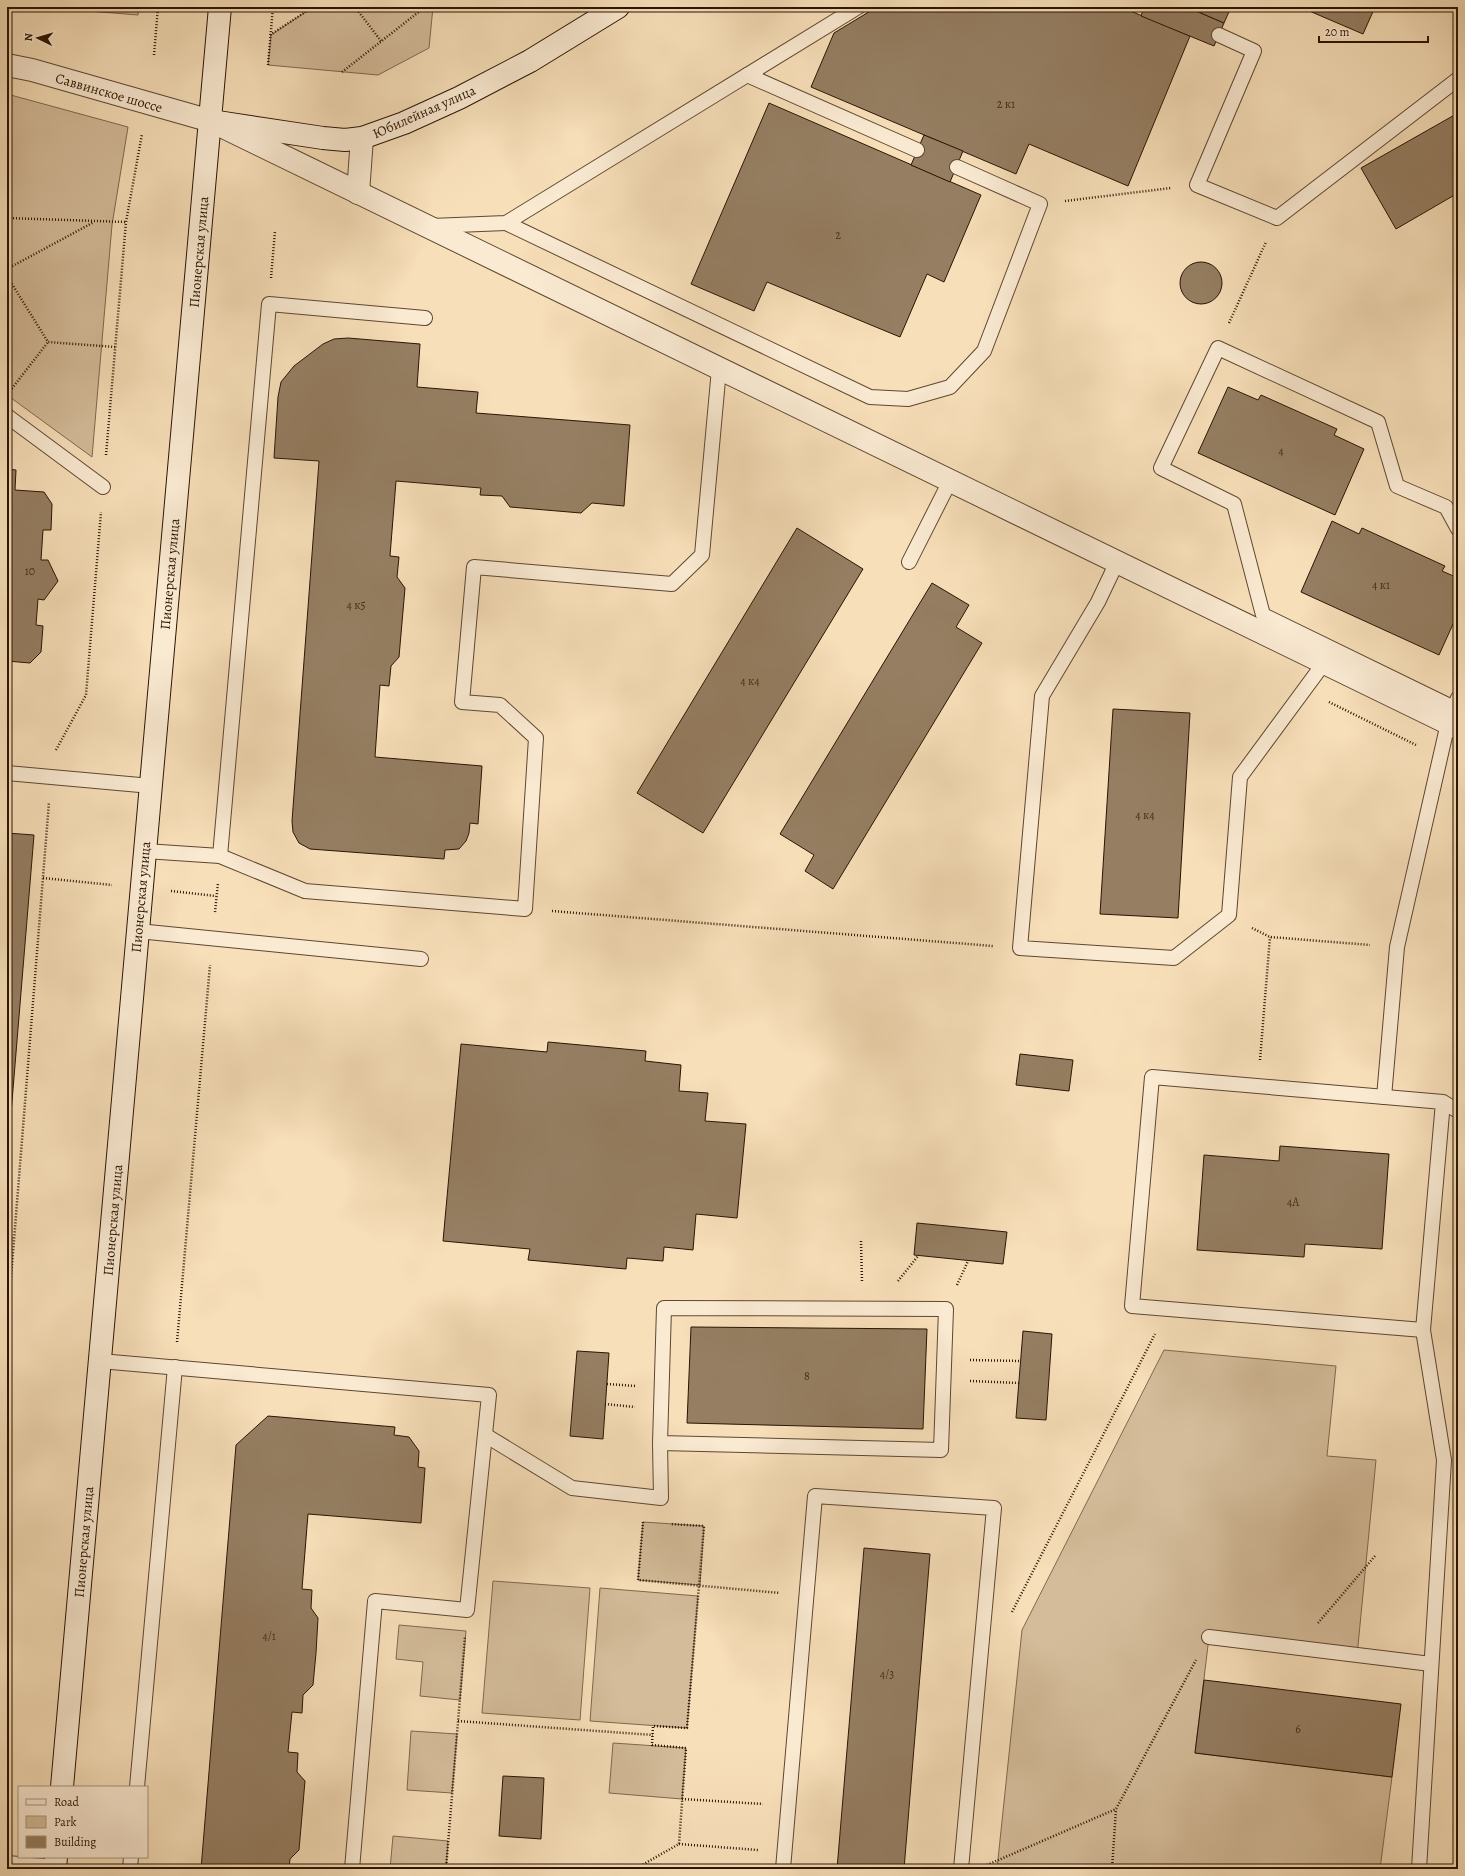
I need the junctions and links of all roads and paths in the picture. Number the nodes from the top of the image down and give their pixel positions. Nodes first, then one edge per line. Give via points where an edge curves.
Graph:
1 (158, 7) edge
2 (220, 7) edge
3 (273, 7) edge
4 (313, 7) edge
5 (355, 7) edge
6 (424, 7) edge
7 (618, 7) edge
8 (858, 7) edge
9 (270, 35) junction
10 (1219, 35) dead end
11 (381, 41) junction
12 (154, 54) dead end
13 (7, 65) edge
14 (268, 65) dead end
15 (342, 72) dead end
16 (747, 75) junction
17 (1458, 79) edge
18 (210, 121) junction
19 (142, 134) dead end
20 (362, 138) junction
21 (917, 150) dead end
22 (957, 167) dead end
23 (1197, 185) junction
24 (358, 193) junction
25 (1040, 204) junction
26 (7, 218) edge
27 (1277, 218) junction
28 (96, 221) junction
29 (506, 223) junction
30 (426, 226) junction
31 (275, 231) dead end
32 (7, 270) edge
33 (7, 276) edge
34 (269, 304) junction
35 (425, 318) dead end
36 (48, 342) junction
37 (115, 346) dead end
38 (1218, 348) junction
39 (719, 369) junction
40 (7, 395) edge
41 (7, 416) edge
42 (950, 481) junction
43 (103, 487) dead end
44 (1458, 529) edge
45 (909, 562) dead end
46 (1117, 562) junction
47 (1324, 663) junction
48 (1455, 714) edge
49 (7, 773) edge
50 (151, 786) junction
51 (146, 851) junction
52 (220, 856) junction
53 (525, 909) junction
54 (1229, 915) junction
55 (138, 931) junction
56 (1270, 937) junction
57 (212, 938) junction
58 (1397, 947) junction
59 (1020, 948) junction
60 (421, 959) dead end
61 (1257, 1086) junction
62 (1384, 1097) junction
63 (1443, 1102) junction
64 (1458, 1111) edge
65 (861, 1241) dead end
66 (863, 1308) junction
67 (1168, 1309) junction
68 (1423, 1330) junction
69 (944, 1359) junction
70 (100, 1360) junction
71 (1021, 1361) dead end
72 (175, 1367) junction
73 (943, 1379) junction
74 (1019, 1383) dead end
75 (485, 1435) junction
76 (660, 1444) junction
77 (651, 1522) dead end
78 (666, 1524) dead end
79 (1375, 1556) dead end
80 (700, 1585) junction
81 (807, 1595) junction
82 (468, 1610) junction
83 (1010, 1617) dead end
84 (1208, 1637) joint
85 (1297, 1648) junction
86 (1431, 1664) junction
87 (458, 1721) junction
88 (653, 1736) junction
89 (62, 1786) edge
90 (138, 1786) edge
91 (682, 1799) junction
92 (789, 1806) junction
93 (1116, 1809) junction
94 (679, 1844) junction
95 (785, 1852) junction
96 (131, 1858) edge
97 (7, 1862) edge
98 (55, 1864) edge
99 (985, 1866) dead end
100 (130, 1869) edge
101 (352, 1869) edge
102 (446, 1869) edge
103 (635, 1869) edge
104 (783, 1869) edge
105 (961, 1869) edge
106 (1112, 1869) edge
107 (1419, 1869) edge

1 - 12 path
2 - 18 main road, Пионерская улица
3 - 9 path
4 - 9 path
5 - 11 path
6 - 11 path
7 - 20 main road, Юбилейная улица via 530,61 459,98 404,124
8 - 16 lane
9 - 14 path
10 - 23 lane via 1254,51
11 - 15 path
13 - 18 main road, Саввинское шоссе
16 - 21 lane
16 - 29 lane
17 - 27 lane
18 - 20 main road, Юбилейная улица via 323,138
18 - 24 main road
18 - 50 main road, Пионерская улица
19 - 28 path via 126,222
20 - 24 main road
22 - 25 lane
23 - 25 path
23 - 27 lane
24 - 30 main road
25 - 29 lane via 984,351 950,387 908,400 870,397
26 - 28 path
27 - 38 path
28 - 32 path
29 - 30 lane
30 - 39 main road
31 - 34 path
33 - 36 path
34 - 35 lane
34 - 52 lane
36 - 37 path
36 - 40 path
38 - 44 lane via 1378,422 1397,486 1446,507
38 - 48 lane via 1161,468 1234,504 1263,615
39 - 42 main road
39 - 53 lane via 702,555 672,584 474,567 462,702 500,705 536,738
41 - 43 lane
42 - 45 lane
42 - 46 main road
46 - 47 main road
46 - 59 lane via 1098,602 1042,696
47 - 48 main road
47 - 54 lane via 1240,777
48 - 58 lane
49 - 50 lane
50 - 51 main road, Пионерская улица
51 - 52 lane
51 - 55 main road, Пионерская улица
52 - 53 lane via 305,891
52 - 57 path
53 - 59 path
54 - 56 path
54 - 59 lane via 1174,958
55 - 57 lane
55 - 70 main road, Пионерская улица
56 - 58 path
56 - 61 path
57 - 60 lane
57 - 72 path
58 - 62 lane
61 - 62 lane
61 - 67 lane via 1152,1077 1132,1306
62 - 63 lane
63 - 64 lane
63 - 68 lane
65 - 66 path
66 - 69 lane via 946,1309
66 - 76 lane via 664,1308
67 - 68 lane
67 - 83 path
68 - 86 lane via 1444,1460
69 - 71 path
69 - 73 lane
70 - 72 lane
70 - 89 main road, Пионерская улица
72 - 75 lane via 489,1395
72 - 90 lane
73 - 74 path
73 - 76 lane via 941,1450
75 - 76 lane via 572,1488 660,1498
75 - 82 lane
77 - 80 path via 643,1522 638,1580
78 - 80 path via 704,1526
79 - 85 path
80 - 81 path
80 - 88 path via 687,1728 653,1726
81 - 92 lane
81 - 105 lane via 815,1496 994,1508
82 - 87 path
82 - 101 lane via 375,1601
84 - 85 lane
84 - 93 path
85 - 86 lane
86 - 107 lane
87 - 88 path
87 - 102 path
88 - 91 path via 652,1745 686,1748
91 - 92 path
91 - 94 path
92 - 95 lane
93 - 99 path
93 - 106 path
94 - 95 path
94 - 103 path
95 - 104 lane
96 - 100 lane
97 - 98 lane

